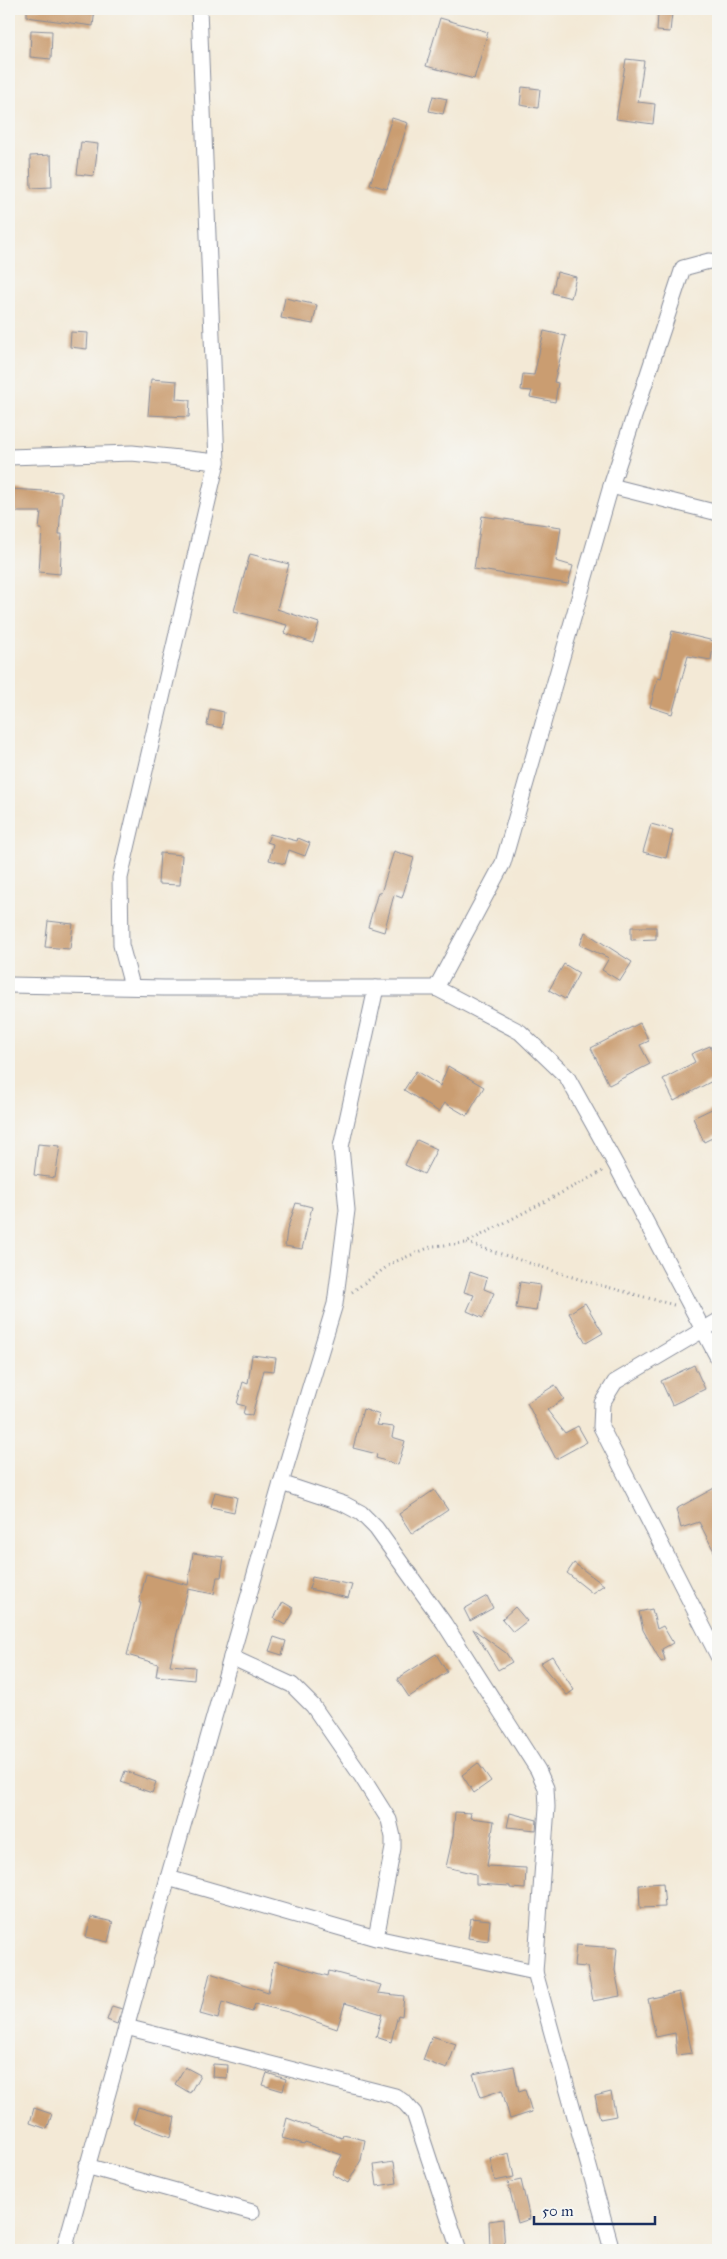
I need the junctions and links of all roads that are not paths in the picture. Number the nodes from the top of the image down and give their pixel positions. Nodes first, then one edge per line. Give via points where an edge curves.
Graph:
1 (199, 9) edge
2 (718, 262) edge
3 (9, 458) edge
4 (217, 462) junction
5 (611, 486) junction
6 (718, 513) edge
7 (9, 985) edge
8 (132, 986) junction
9 (376, 988) junction
10 (436, 988) junction
11 (718, 1321) edge
12 (704, 1329) junction
13 (718, 1358) edge
14 (281, 1483) junction
15 (718, 1656) edge
16 (231, 1657) junction
17 (168, 1878) junction
18 (376, 1938) junction
19 (535, 1972) junction
20 (126, 2027) junction
21 (86, 2166) junction
22 (252, 2212) dead end
23 (64, 2250) edge
24 (460, 2250) edge
25 (612, 2250) edge

1 - 4 street
2 - 5 street via 709,261 683,268
3 - 4 street via 132,453
4 - 8 street via 120,878 122,945
5 - 6 street
5 - 10 street via 502,862
7 - 8 street
8 - 9 street
9 - 10 street
9 - 14 street via 341,1146 347,1210 335,1304
10 - 12 street via 520,1032 567,1077
11 - 12 street
12 - 13 street
12 - 15 street via 615,1382 602,1403 601,1427
14 - 16 street
14 - 19 street via 344,1504 361,1513 376,1528 444,1623 538,1770 546,1788 547,1807
16 - 17 street
16 - 18 street via 300,1692 313,1706 389,1820 393,1848
17 - 18 street
17 - 20 street
18 - 19 street
19 - 25 street
20 - 21 street
20 - 24 street via 389,2094 405,2103 414,2113
21 - 22 street
21 - 23 street

